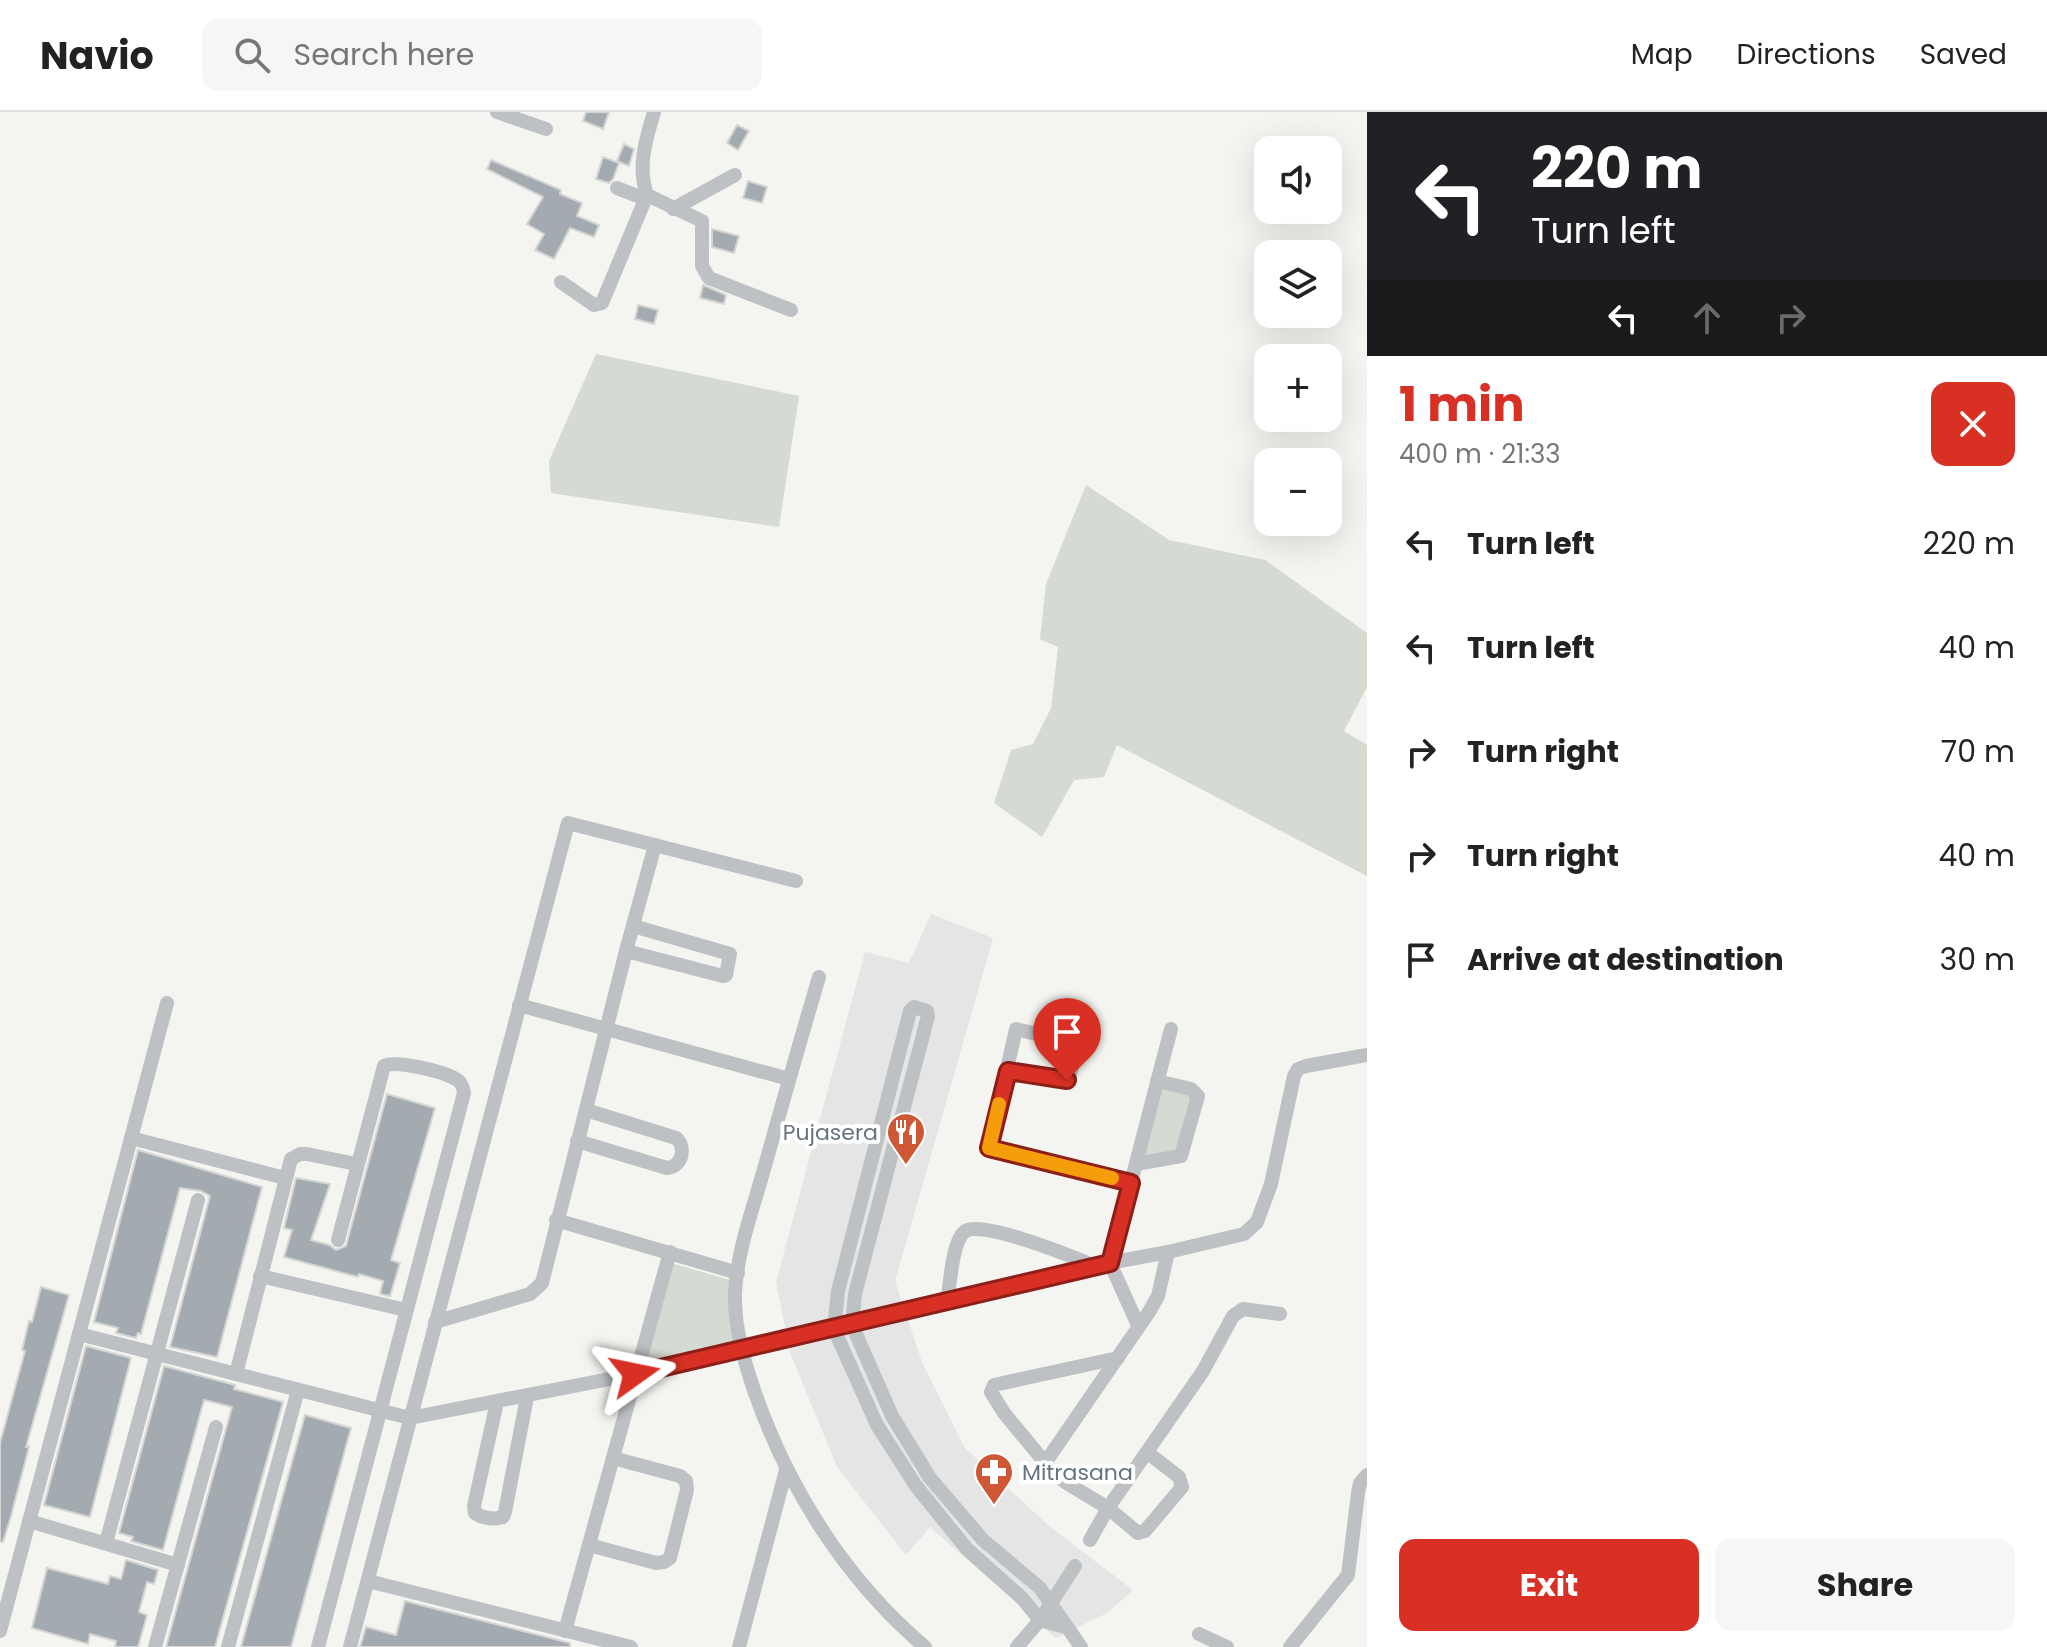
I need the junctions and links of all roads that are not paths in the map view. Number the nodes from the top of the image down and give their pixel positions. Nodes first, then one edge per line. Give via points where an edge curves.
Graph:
1 (497, 112) edge
2 (654, 112) edge
3 (546, 129) dead end
4 (735, 175) dead end
5 (617, 188) dead end
6 (646, 197) junction
7 (673, 209) junction
8 (561, 282) dead end
9 (791, 310) dead end
10 (655, 845) junction
11 (796, 881) dead end
12 (633, 926) junction
13 (626, 951) junction
14 (819, 977) dead end
15 (167, 1003) dead end
16 (519, 1005) junction
17 (1171, 1029) dead end
18 (606, 1030) junction
19 (1367, 1055) edge
20 (1008, 1071) junction
21 (789, 1079) junction
22 (1157, 1081) junction
23 (586, 1110) junction
24 (131, 1138) junction
25 (577, 1141) junction
26 (356, 1164) junction
27 (1136, 1164) junction
28 (285, 1178) junction
29 (1131, 1183) junction
30 (198, 1200) dead end
31 (556, 1220) junction
32 (338, 1240) dead end
33 (670, 1252) junction
34 (1168, 1252) junction
35 (1110, 1263) junction
36 (1093, 1266) junction
37 (738, 1273) junction
38 (260, 1276) junction
39 (947, 1303) junction
40 (406, 1310) junction
41 (1280, 1314) dead end
42 (435, 1322) junction
43 (852, 1325) junction
44 (1138, 1325) junction
45 (834, 1329) junction
46 (79, 1334) junction
47 (741, 1351) junction
48 (158, 1354) junction
49 (1118, 1358) junction
50 (236, 1374) junction
51 (635, 1374) junction
52 (298, 1390) junction
53 (527, 1397) junction
54 (497, 1402) junction
55 (382, 1412) junction
56 (410, 1418) junction
57 (216, 1427) dead end
58 (1148, 1453) junction
59 (613, 1458) junction
60 (1045, 1463) junction
61 (786, 1470) junction
62 (1367, 1475) edge
63 (1108, 1508) junction
64 (29, 1521) junction
65 (1090, 1540) dead end
66 (106, 1543) junction
67 (589, 1545) junction
68 (178, 1565) junction
69 (1075, 1566) dead end
70 (368, 1581) junction
71 (1051, 1602) junction
72 (1040, 1620) junction
73 (1065, 1627) junction
74 (0, 1631) edge
75 (565, 1631) junction
76 (1199, 1634) dead end
77 (155, 1647) edge
78 (228, 1647) edge
79 (318, 1647) edge
80 (350, 1647) edge
81 (631, 1647) edge
82 (739, 1647) edge
83 (925, 1647) edge
84 (1017, 1647) edge
85 (1081, 1647) edge
86 (1227, 1647) edge
87 (1290, 1647) edge

1 - 3 street
2 - 6 street via 643,153
4 - 7 street
5 - 6 street
6 - 7 street
6 - 8 street via 602,303 594,305
7 - 9 street via 702,221 702,266 709,278
10 - 11 street
10 - 12 street
10 - 16 street via 568,823
12 - 13 street
12 - 13 street via 730,954 726,975
13 - 18 street
14 - 21 street
15 - 24 street
16 - 18 street
16 - 42 street
17 - 22 street
18 - 21 street
18 - 23 street
19 - 34 street via 1306,1066 1294,1076 1271,1184 1257,1222 1244,1234
20 - 20 street via 1067,1080 1078,1044 1016,1029
20 - 29 street via 989,1148
21 - 37 street
22 - 27 street
22 - 27 street via 1196,1091 1189,1133 1181,1156
23 - 25 street
23 - 25 street via 676,1138 683,1149 678,1163 667,1168
24 - 28 street
24 - 46 street
25 - 31 street
26 - 28 street via 300,1154 291,1159
26 - 32 street
26 - 40 street via 384,1066 396,1063 455,1078 463,1085
27 - 29 street
28 - 38 street
29 - 35 street
30 - 48 street
31 - 33 street
31 - 42 street via 537,1290
33 - 37 street
33 - 51 street
34 - 35 street
34 - 44 street via 1158,1296
35 - 36 street
35 - 44 street
36 - 39 street
36 - 39 street via 1027,1241 968,1228 956,1248
37 - 47 street
38 - 40 street
38 - 50 street
39 - 43 street
40 - 55 street
41 - 58 street via 1243,1309 1233,1316
42 - 56 street
43 - 45 street
43 - 45 street via 855,1294 928,1016 914,1007 838,1291
43 - 71 street via 892,1416 930,1478 983,1540
44 - 49 street
45 - 47 street
45 - 72 street via 877,1425 916,1486 967,1549
46 - 48 street
46 - 64 street
47 - 51 street
47 - 61 street
48 - 50 street
48 - 66 street
49 - 60 street
49 - 60 street via 994,1385 995,1401
50 - 52 street
51 - 53 street
51 - 59 street
52 - 55 street
52 - 78 street
53 - 54 street
53 - 54 street via 505,1512 497,1519 479,1516 474,1506
54 - 56 street
55 - 56 street
55 - 79 street
56 - 70 street
57 - 68 street
58 - 63 street
58 - 63 street via 1179,1477 1182,1487 1177,1496 1143,1533
59 - 67 street
59 - 67 street via 686,1481 670,1558 656,1563
60 - 63 street
61 - 82 street
61 - 83 street via 842,1558 893,1621
62 - 87 street via 1358,1493 1348,1575
63 - 65 street
64 - 66 street
64 - 74 street
66 - 68 street
67 - 75 street
68 - 77 street
69 - 71 street
70 - 75 street
70 - 80 street
71 - 72 street
71 - 73 street
72 - 73 street
72 - 84 street
73 - 85 street
75 - 81 street
76 - 86 street

